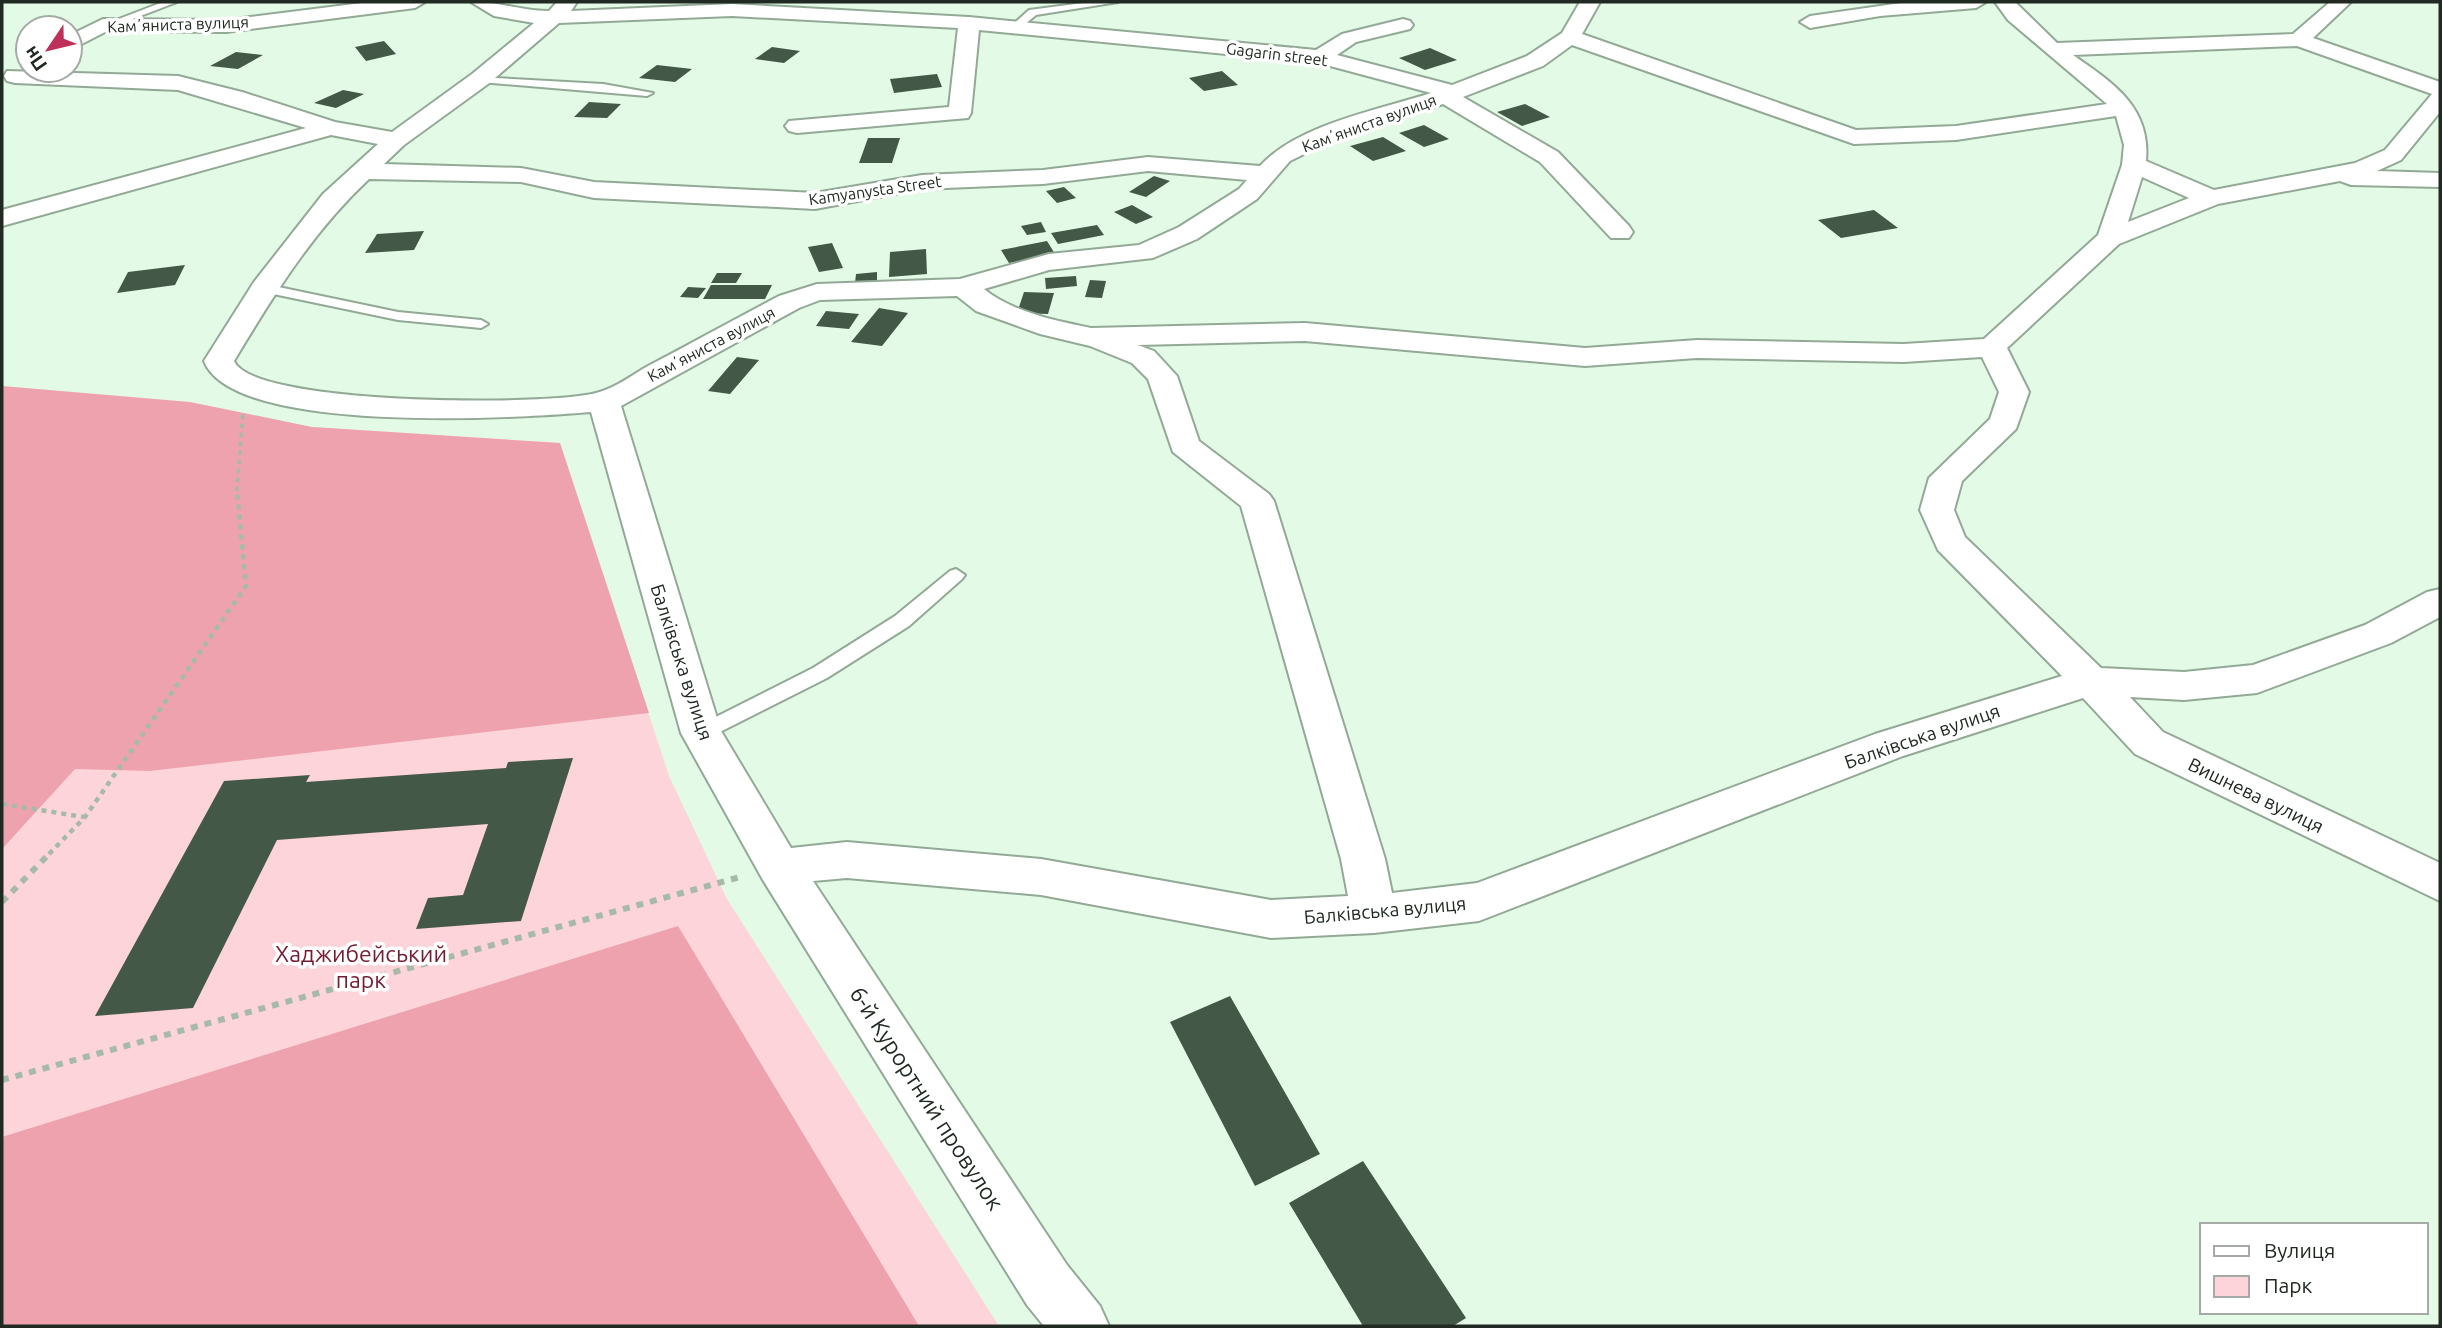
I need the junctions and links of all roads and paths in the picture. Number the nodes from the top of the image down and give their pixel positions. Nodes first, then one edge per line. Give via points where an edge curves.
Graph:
1 (173, 2) edge
2 (415, 2) edge
3 (481, 2) edge
4 (1113, 2) edge
5 (1590, 2) edge
6 (1976, 2) edge
7 (2005, 2) edge
8 (2341, 2) edge
9 (560, 9) edge
10 (934, 11) edge
11 (1810, 22) dead end
12 (969, 23) junction
13 (108, 25) junction
14 (1403, 25) dead end
15 (1015, 27) junction
16 (1071, 32) junction
17 (84, 37) edge
18 (1570, 37) junction
19 (2299, 40) junction
20 (2052, 49) junction
21 (966, 53) junction
22 (1320, 57) junction
23 (84, 78) edge
24 (480, 79) junction
25 (2440, 89) edge
26 (647, 93) dead end
27 (1450, 94) junction
28 (2440, 98) edge
29 (2125, 108) junction
30 (797, 126) dead end
31 (331, 128) junction
32 (396, 140) junction
33 (2134, 165) junction
34 (361, 171) junction
35 (1264, 174) junction
36 (2328, 177) junction
37 (2440, 180) edge
38 (2211, 198) junction
39 (2, 218) edge
40 (1620, 232) dead end
41 (2110, 238) junction
42 (964, 287) junction
43 (264, 288) junction
44 (481, 324) dead end
45 (1091, 337) junction
46 (1992, 347) junction
47 (245, 385) junction
48 (604, 402) junction
49 (956, 575) dead end
50 (2440, 601) edge
51 (2091, 681) junction
52 (701, 733) junction
53 (2, 804) edge
54 (85, 817) junction
55 (779, 867) junction
56 (2440, 883) edge
57 (2, 902) edge
58 (1374, 914) junction
59 (2, 1080) edge
60 (1080, 1326) edge

1 - 13 lane
2 - 13 street, Камʼяниста вулиця via 226,26
3 - 9 street, Gagarin street via 501,12
4 - 15 lane via 1033,12
5 - 18 street
6 - 11 street via 1880,10
7 - 20 street
8 - 19 street
9 - 10 street, Gagarin street
9 - 24 street
10 - 12 street, Gagarin street
12 - 15 street, Gagarin street
12 - 21 street
13 - 17 street, Камʼяниста вулиця
14 - 22 street via 1349,38
15 - 16 street, Gagarin street
16 - 21 street
16 - 22 street, Gagarin street
18 - 27 street via 1535,61
18 - 29 street via 1854,137 1956,133
19 - 20 street
19 - 25 street
20 - 29 street
21 - 30 street via 960,113
22 - 27 street, Gagarin street
23 - 31 street via 178,83
24 - 26 lane
24 - 32 street, Камʼяниста вулиця
27 - 35 street, Камʼяниста вулиця via 1320,137 1282,156
27 - 40 street, Gagarin street via 1549,157
28 - 36 street via 2393,155
29 - 33 street via 2134,130
31 - 32 street
31 - 39 street
32 - 34 street, Камʼяниста вулиця
33 - 38 street
33 - 41 street
34 - 35 street, Kamyanysta Street via 521,175 594,190 815,201 922,182 1043,177 1148,164
34 - 43 street, Камʼяниста вулиця via 332,199
35 - 42 street, Камʼяниста вулиця via 1248,194 1188,233 1144,252 1049,262
36 - 37 street
36 - 38 street
38 - 41 street
41 - 46 street
42 - 45 street via 986,305
42 - 48 street, Камʼяниста вулиця via 817,292 789,302
43 - 44 lane via 398,316
43 - 47 street, Камʼяниста вулиця via 219,362 223,371
45 - 46 street via 1305,332 1586,357 1697,349 1904,353
45 - 58 street via 1143,357 1162,376 1184,445 1256,501 1363,859
46 - 51 street, Вишнева вулиця via 2014,392 2005,422 1946,478 1937,510 1950,542
47 - 48 street, Камʼяниста вулиця via 348,405 520,409
47 - 54 path via 237,489 246,586
48 - 52 street, Балківська вулиця
49 - 52 lane via 902,621 820,673
50 - 51 street, Балківська вулиця via 2378,634 2257,679 2184,687
51 - 56 street, Вишнева вулиця via 2148,743
51 - 58 street, Балківська вулиця via 1889,745 1479,902
52 - 55 street, Балківська вулиця
53 - 54 path
54 - 57 path
55 - 58 street, Балківська вулиця via 847,860 1041,877 1271,919
55 - 59 path
55 - 60 street, 6-й Курортний провулок via 1047,1285

